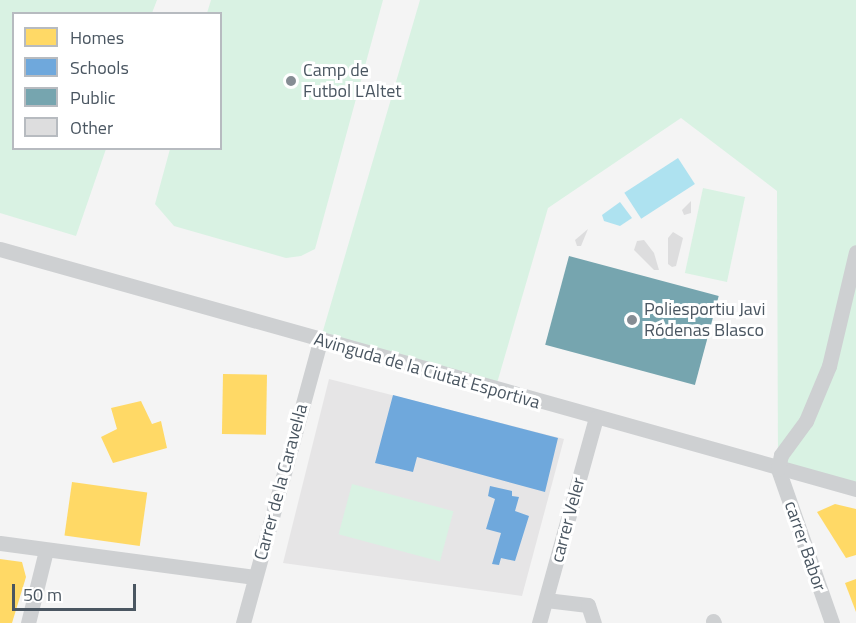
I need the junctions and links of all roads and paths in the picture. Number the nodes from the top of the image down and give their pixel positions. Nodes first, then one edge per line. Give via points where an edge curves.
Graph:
1 (0, 249) edge
2 (856, 252) edge
3 (320, 341) junction
4 (596, 418) junction
5 (778, 469) junction
6 (856, 489) edge
7 (0, 543) edge
8 (46, 550) junction
9 (255, 578) junction
10 (546, 600) junction
11 (27, 623) edge
12 (243, 623) edge
13 (540, 623) edge
14 (594, 623) edge
15 (832, 623) edge

1 - 3 street, Avinguda de la Ciutat Esportiva
2 - 5 street via 829,366 806,421 781,454
3 - 4 street, Avinguda de la Ciutat Esportiva
3 - 9 street, Carrer de la Caravel·la
4 - 5 street, Avinguda de la Ciutat Esportiva
4 - 10 street, carrer Veler
5 - 6 street, Avinguda de la Ciutat Esportiva
5 - 15 street, carrer Babor
7 - 8 street
8 - 9 street
8 - 11 street
9 - 12 street, Carrer de la Caravel·la
10 - 13 street, carrer Veler
10 - 14 street via 588,605

